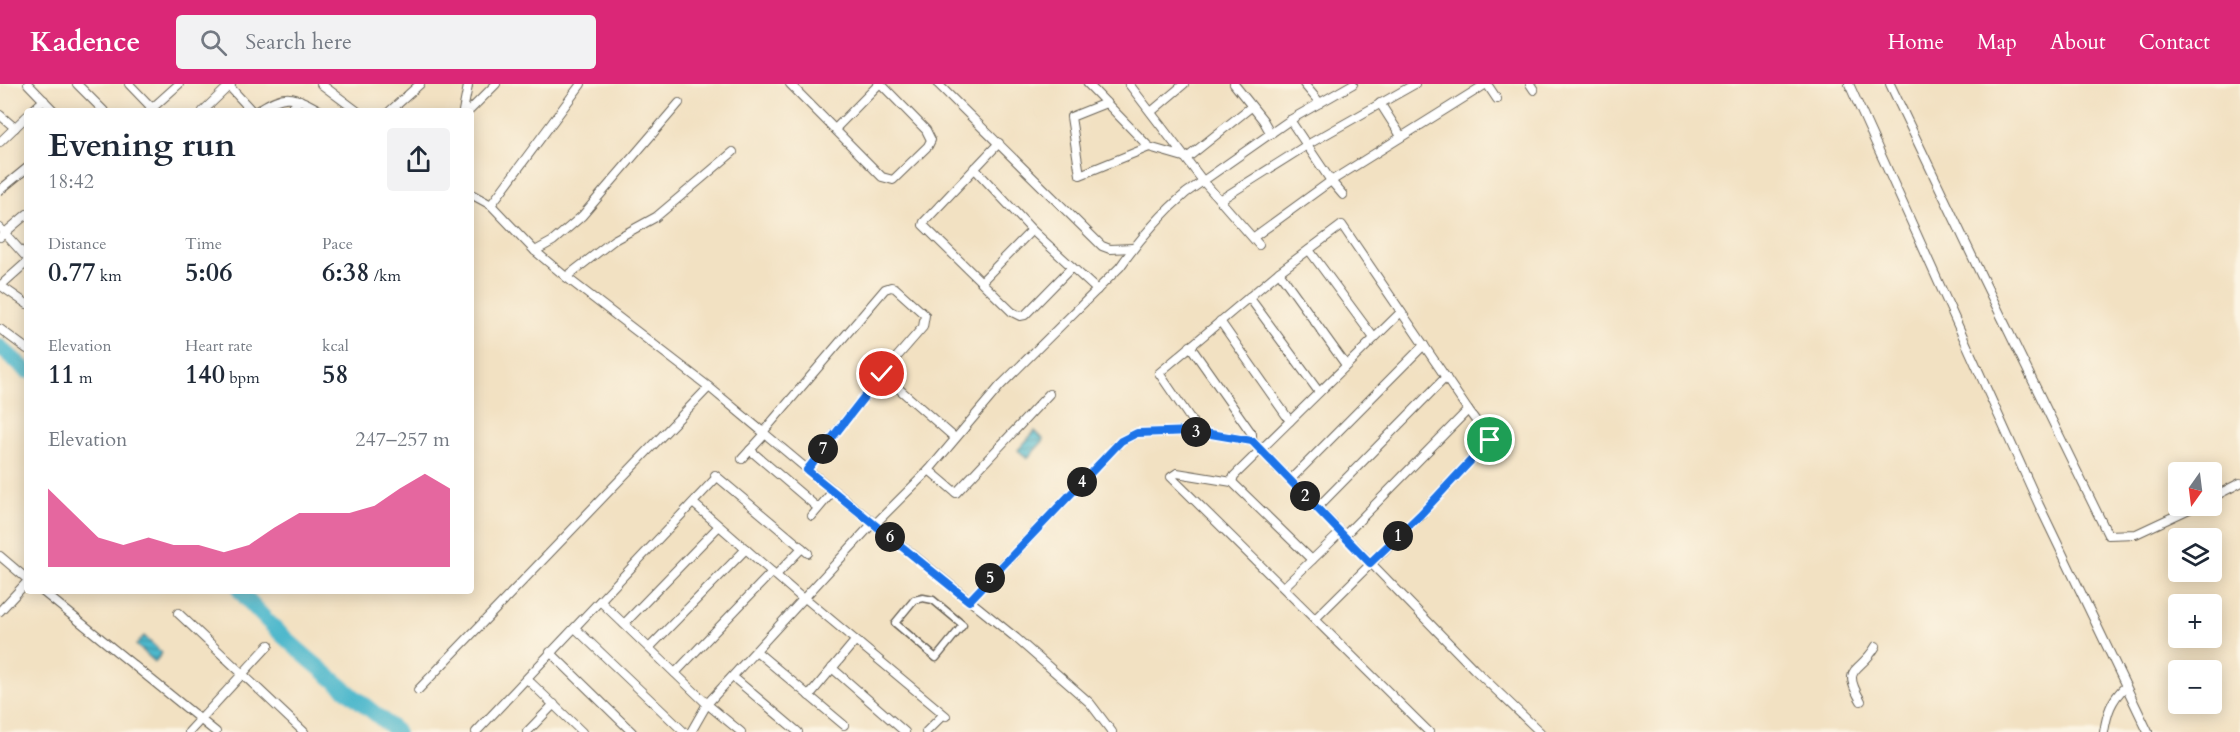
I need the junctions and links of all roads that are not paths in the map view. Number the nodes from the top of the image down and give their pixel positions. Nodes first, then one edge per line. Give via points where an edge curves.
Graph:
1 (28, 84) edge
2 (77, 84) edge
3 (129, 84) edge
4 (179, 84) edge
5 (321, 84) edge
6 (420, 84) edge
7 (496, 84) edge
8 (581, 84) edge
9 (790, 84) edge
10 (880, 84) edge
11 (938, 84) edge
12 (1088, 84) edge
13 (1129, 84) edge
14 (1184, 84) edge
15 (1233, 84) edge
16 (1304, 84) edge
17 (1353, 84) edge
18 (1415, 84) edge
19 (1486, 84) edge
20 (1849, 84) edge
21 (1890, 84) edge
22 (230, 85) edge
23 (468, 86) dead end
24 (1497, 99) dead end
25 (44, 100) junction
26 (300, 100) junction
27 (680, 103) dead end
28 (1106, 103) junction
29 (1320, 103) junction
30 (1380, 104) junction
31 (1251, 106) junction
32 (35, 108) edge
33 (51, 108) edge
34 (101, 108) edge
35 (150, 108) edge
36 (154, 108) edge
37 (206, 108) edge
38 (249, 108) edge
39 (261, 108) edge
40 (291, 108) edge
41 (315, 108) edge
42 (353, 108) edge
43 (393, 108) edge
44 (464, 108) edge
45 (472, 108) edge
46 (1151, 112) junction
47 (0, 115) edge
48 (24, 119) edge
49 (1290, 120) junction
50 (15, 128) junction
51 (835, 129) junction
52 (1271, 134) junction
53 (1401, 136) junction
54 (0, 142) edge
55 (999, 143) junction
56 (1307, 145) junction
57 (1149, 147) junction
58 (734, 152) dead end
59 (1187, 158) junction
60 (974, 168) junction
61 (24, 170) edge
62 (1203, 181) junction
63 (1331, 181) junction
64 (0, 190) edge
65 (1343, 195) dead end
66 (474, 196) edge
67 (1220, 200) junction
68 (491, 205) junction
69 (24, 216) edge
70 (1032, 230) junction
71 (1, 233) edge
72 (1133, 248) junction
73 (1310, 250) junction
74 (535, 251) junction
75 (24, 257) edge
76 (24, 263) edge
77 (1072, 267) junction
78 (1279, 272) junction
79 (567, 277) junction
80 (982, 281) junction
81 (0, 286) edge
82 (1097, 290) junction
83 (1249, 297) junction
84 (24, 302) edge
85 (1401, 312) junction
86 (1220, 321) junction
87 (0, 329) edge
88 (1374, 338) junction
89 (1424, 345) junction
90 (1190, 346) junction
91 (24, 347) edge
92 (1346, 365) junction
93 (882, 374) junction
94 (1446, 377) junction
95 (709, 387) junction
96 (1319, 392) junction
97 (1049, 394) dead end
98 (1468, 410) junction
99 (1290, 421) junction
100 (1193, 431) junction
101 (764, 433) junction
102 (955, 438) junction
103 (1252, 441) junction
104 (750, 450) junction
105 (1260, 450) junction
106 (742, 459) dead end
107 (807, 470) junction
108 (929, 470) junction
109 (1290, 480) junction
110 (1232, 482) junction
111 (2240, 483) edge
112 (833, 491) junction
113 (2222, 492) edge
114 (693, 503) junction
115 (818, 508) junction
116 (1317, 508) junction
117 (812, 516) dead end
118 (2175, 516) edge
119 (874, 524) junction
120 (719, 526) junction
121 (1343, 534) junction
122 (746, 549) junction
123 (0, 556) edge
124 (1312, 560) junction
125 (1370, 563) junction
126 (774, 574) junction
127 (24, 578) edge
128 (24, 584) edge
129 (1284, 587) junction
130 (46, 594) edge
131 (804, 599) junction
132 (600, 601) junction
133 (969, 601) junction
134 (0, 611) edge
135 (178, 613) dead end
136 (1315, 619) junction
137 (895, 623) joint
138 (624, 624) junction
139 (575, 628) junction
140 (855, 640) junction
141 (269, 645) dead end
142 (1876, 646) dead end
143 (649, 648) junction
144 (756, 651) junction
145 (551, 652) junction
146 (832, 668) junction
147 (675, 673) junction
148 (243, 674) junction
149 (733, 677) junction
150 (527, 679) junction
151 (2125, 687) junction
152 (418, 690) dead end
153 (809, 696) junction
154 (1861, 701) dead end
155 (554, 704) junction
156 (707, 704) junction
157 (202, 720) junction
158 (843, 725) dead end
159 (579, 731) edge
160 (189, 732) edge
161 (216, 732) edge
162 (304, 732) edge
163 (477, 732) edge
164 (528, 732) edge
165 (632, 732) edge
166 (684, 732) edge
167 (691, 732) edge
168 (741, 732) edge
169 (798, 732) edge
170 (905, 732) edge
171 (926, 732) edge
172 (1112, 732) edge
173 (1429, 732) edge
174 (1540, 732) edge
175 (2103, 732) edge
176 (2148, 732) edge

1 - 25 street
2 - 34 street
3 - 35 street
4 - 36 street
5 - 42 street
6 - 43 street
7 - 45 street
8 - 68 street
9 - 51 street
10 - 51 street
10 - 51 street via 930,136 928,146 890,180 882,177
11 - 55 street
12 - 28 street
13 - 46 street
14 - 46 street
15 - 31 street
16 - 29 street
17 - 29 street
18 - 30 street
19 - 24 street
19 - 53 street
20 - 151 street
21 - 118 street via 2108,535 2136,534
22 - 37 street
22 - 38 street
23 - 44 street
25 - 32 street
25 - 33 street
26 - 39 street via 285,96
26 - 40 street
26 - 41 street
27 - 74 street via 582,216 553,242
28 - 57 street
28 - 57 street via 1071,117 1080,175
29 - 49 street
30 - 53 street
30 - 56 street
31 - 52 street
31 - 59 street
46 - 59 street
47 - 50 street
48 - 50 street
49 - 52 street
49 - 56 street
50 - 54 street
52 - 62 street
53 - 63 street
55 - 60 street
55 - 72 street via 1102,246
56 - 63 street
56 - 67 street
57 - 59 street
58 - 79 street via 656,217 614,240
59 - 62 street
60 - 70 street
60 - 80 street via 923,225
61 - 64 street
62 - 67 street
62 - 72 street via 1174,203
63 - 65 street
63 - 67 street via 1257,241
66 - 68 street
68 - 74 street
69 - 71 street
70 - 77 street
70 - 80 street
71 - 75 street
72 - 82 street
73 - 78 street
73 - 85 street via 1342,225
73 - 88 street
74 - 79 street
76 - 81 street
77 - 80 street via 1020,316
77 - 82 street
78 - 83 street
78 - 92 street
79 - 95 street
81 - 84 street
82 - 102 street via 1000,386
83 - 86 street
83 - 96 street
85 - 88 street
85 - 89 street
86 - 90 street
86 - 99 street
87 - 91 street
88 - 92 street
89 - 94 street
89 - 109 street
90 - 100 street via 1159,373 1192,421
90 - 103 street via 1252,434
92 - 96 street
93 - 101 street via 926,321 925,315 891,287 885,289
93 - 102 street
93 - 107 street
94 - 98 street
94 - 116 street
95 - 101 street
95 - 152 street
96 - 99 street
97 - 108 street via 956,494
98 - 121 street
98 - 125 street via 1490,440
99 - 105 street
100 - 103 street
100 - 133 street via 1137,433 1121,441
101 - 104 street
101 - 107 street
102 - 108 street
103 - 105 street
104 - 106 street
104 - 115 street
105 - 109 street
105 - 110 street
107 - 112 street
108 - 119 street
109 - 116 street
110 - 124 street
110 - 129 street via 1178,473 1171,477
111 - 113 street
112 - 115 street
112 - 119 street
114 - 120 street
114 - 126 street via 716,476 805,551
114 - 132 street
115 - 117 street
116 - 121 street
119 - 131 street
119 - 133 street
120 - 122 street
120 - 138 street
121 - 124 street
121 - 125 street
122 - 126 street
122 - 143 street
123 - 127 street
124 - 129 street
125 - 136 street
125 - 174 street
126 - 131 street
126 - 147 street
128 - 134 street
129 - 136 street
130 - 157 street
131 - 140 street
131 - 144 street
132 - 138 street
132 - 139 street
133 - 172 street via 1090,703
135 - 148 street
136 - 173 street
137 - 137 street via 936,658 963,625 933,600 923,598 914,600
138 - 143 street
139 - 145 street
139 - 166 street
140 - 146 street
140 - 171 street via 944,716
141 - 148 street
142 - 154 street via 1852,673 1851,684
143 - 147 street
144 - 149 street
144 - 153 street
145 - 150 street
145 - 165 street
146 - 153 street
146 - 170 street
147 - 156 street
148 - 157 street
148 - 162 street
149 - 156 street
149 - 169 street
150 - 155 street
150 - 163 street
151 - 175 street via 2110,705
151 - 176 street
153 - 158 street
155 - 159 street
155 - 164 street
156 - 167 street
156 - 168 street
157 - 160 street
157 - 161 street

